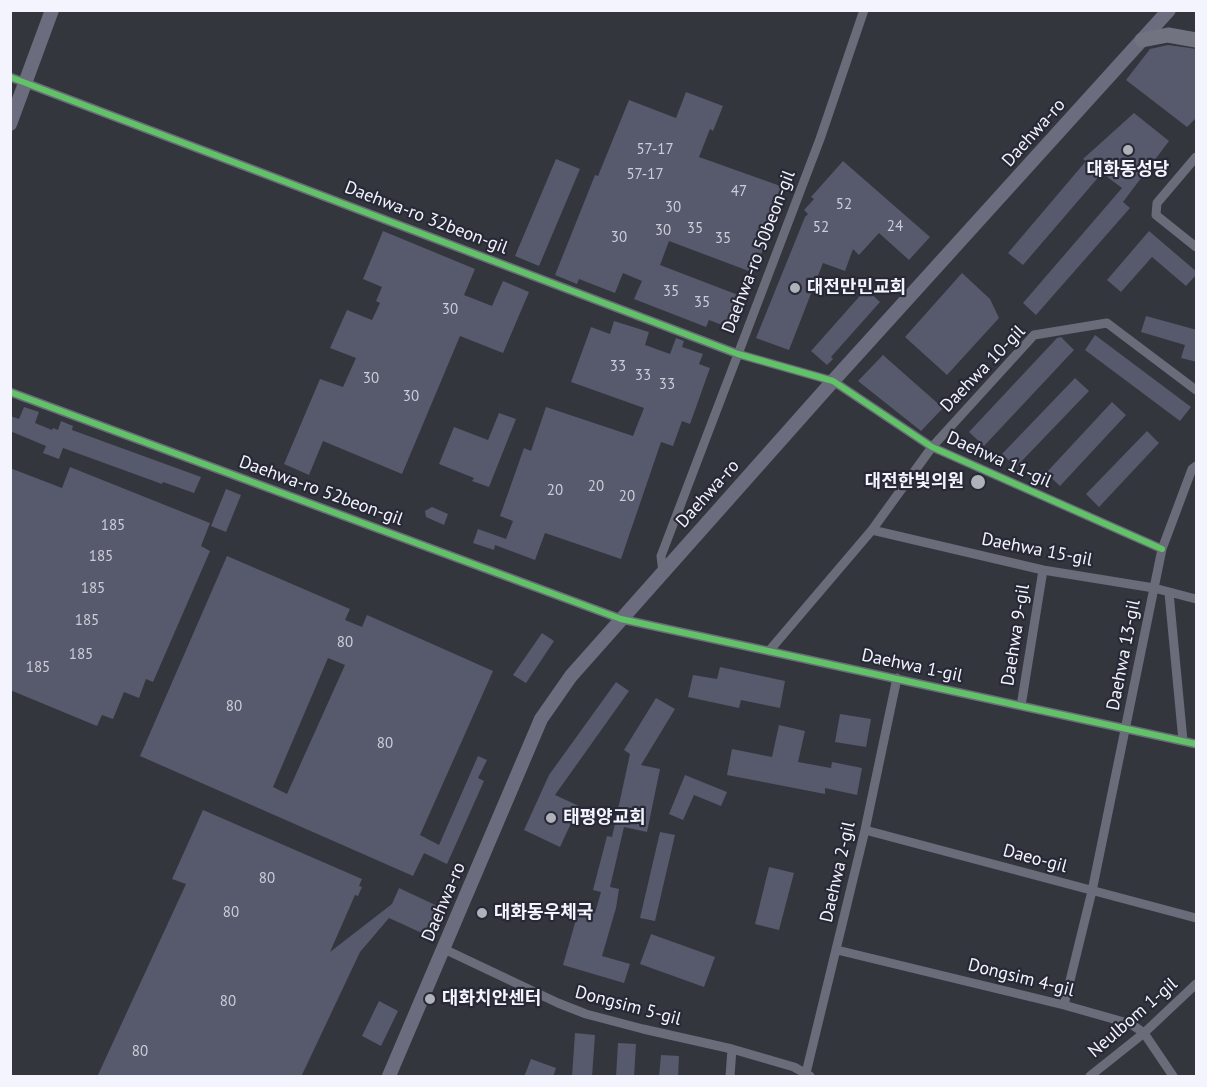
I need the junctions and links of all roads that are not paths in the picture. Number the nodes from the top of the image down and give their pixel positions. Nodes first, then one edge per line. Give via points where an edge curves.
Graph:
1 (52, 10) edge
2 (864, 10) edge
3 (1169, 10) edge
4 (1142, 40) junction
5 (1197, 40) edge
6 (10, 77) edge
7 (26, 83) junction
8 (10, 124) edge
9 (1197, 157) edge
10 (1197, 247) edge
11 (738, 354) junction
12 (833, 381) junction
13 (1197, 390) edge
14 (10, 392) edge
15 (932, 447) junction
16 (1197, 466) edge
17 (872, 530) junction
18 (1162, 549) junction
19 (1043, 570) junction
20 (663, 572) junction
21 (1154, 588) junction
22 (1169, 592) junction
23 (1197, 599) edge
24 (621, 620) junction
25 (769, 651) junction
26 (897, 678) junction
27 (1021, 706) junction
28 (1126, 729) junction
29 (1183, 741) junction
30 (1197, 744) edge
31 (865, 830) junction
32 (1092, 891) junction
33 (1197, 918) edge
34 (444, 949) junction
35 (837, 950) junction
36 (1197, 984) edge
37 (1064, 1005) junction
38 (1144, 1033) junction
39 (732, 1049) junction
40 (808, 1075) edge
41 (389, 1077) edge
42 (730, 1077) edge
43 (1090, 1077) edge
44 (1173, 1077) edge

1 - 7 main road
2 - 11 street, Daehwa-ro 50beon-gil via 820,139
3 - 4 main road, Daehwa-ro
4 - 5 main road via 1168,35
4 - 12 main road, Daehwa-ro
6 - 7 street, Daehwa-ro 32beon-gil
7 - 8 main road
7 - 11 street, Daehwa-ro 32beon-gil
9 - 10 street via 1157,203 1156,215
11 - 12 street, Daehwa-ro 32beon-gil
11 - 20 street, Daehwa-ro 50beon-gil via 661,556
12 - 15 street, Daehwa 11-gil
12 - 20 main road, Daehwa-ro
13 - 15 street, Daehwa 10-gil via 1107,324 1034,335
14 - 24 street, Daehwa-ro 52beon-gil
15 - 17 street, Daehwa 10-gil
15 - 18 street, Daehwa 11-gil
16 - 18 street, Daehwa 13-gil via 1192,470
17 - 19 street, Daehwa 15-gil
17 - 25 street, Daehwa 10-gil
18 - 21 street, Daehwa 13-gil
19 - 21 street, Daehwa 15-gil
19 - 27 street, Daehwa 9-gil
20 - 24 main road, Daehwa-ro
21 - 22 street, Daehwa 15-gil
21 - 28 street, Daehwa 13-gil
22 - 23 street, Daehwa 15-gil
22 - 29 street
24 - 25 street, Daehwa 1-gil
24 - 34 main road, Daehwa-ro via 571,676 541,719
25 - 26 street, Daehwa 1-gil
26 - 27 street, Daehwa 1-gil
26 - 31 street, Daehwa 2-gil
27 - 28 street, Daehwa 1-gil
28 - 29 street, Daehwa 1-gil
28 - 32 street, Daehwa 13-gil
29 - 30 street, Daehwa 1-gil
31 - 32 street, Daeo-gil
31 - 35 street, Daehwa 2-gil
32 - 33 street, Daeo-gil
32 - 37 street, Daehwa 13-gil
34 - 39 street, Dongsim 5-gil via 586,1014
34 - 41 main road, Daehwa-ro
35 - 37 street, Dongsim 4-gil
35 - 40 street, Daehwa 2-gil
36 - 38 street, Neulbom 1-gil
37 - 38 street, Dongsim 4-gil via 1131,1024
38 - 43 street, Neulbom 1-gil
38 - 44 street
39 - 40 street, Dongsim 5-gil via 794,1067
39 - 42 street

